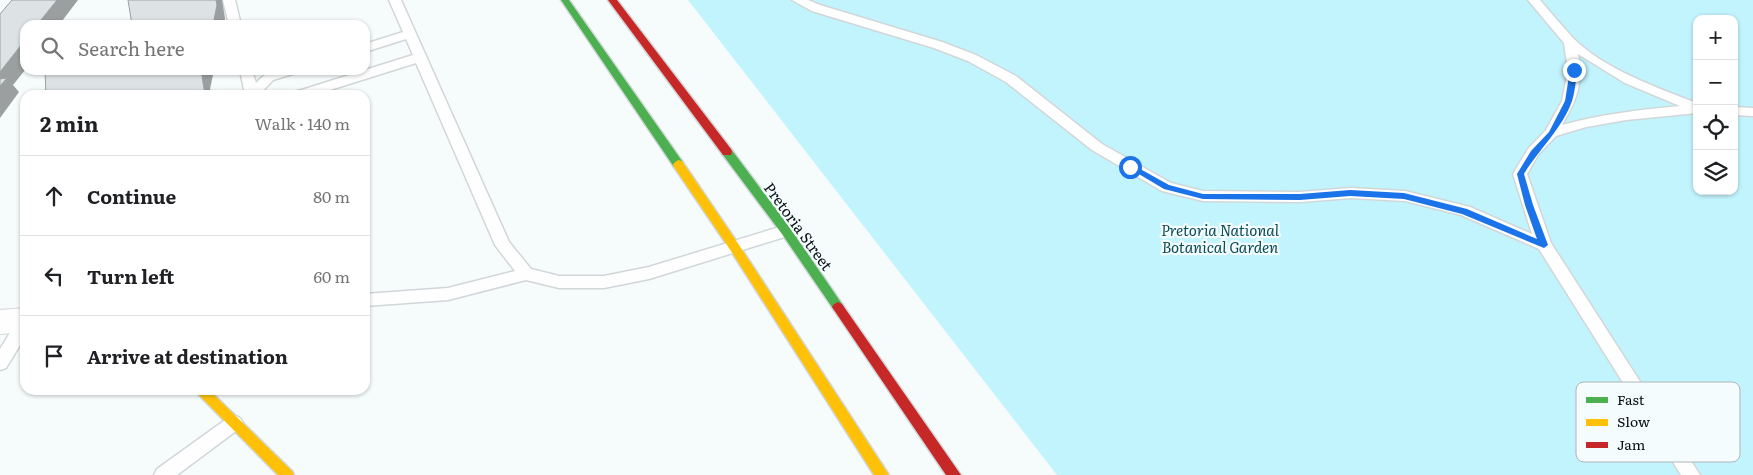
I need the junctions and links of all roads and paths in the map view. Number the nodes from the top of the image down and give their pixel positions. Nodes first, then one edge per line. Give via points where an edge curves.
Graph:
1 (229, 0) edge
2 (396, 0) edge
3 (565, 0) edge
4 (612, 0) edge
5 (798, 0) edge
6 (1534, 0) edge
7 (234, 20) edge
8 (411, 34) junction
9 (1570, 42) junction
10 (370, 46) edge
11 (421, 57) junction
12 (370, 73) edge
13 (247, 75) edge
14 (275, 75) edge
15 (364, 75) edge
16 (251, 90) edge
17 (256, 90) edge
18 (316, 90) edge
19 (1693, 106) edge
20 (1693, 108) edge
21 (1738, 111) edge
22 (1753, 112) edge
23 (1552, 134) junction
24 (786, 231) junction
25 (1544, 245) junction
26 (735, 248) junction
27 (526, 274) junction
28 (370, 300) edge
29 (20, 321) edge
30 (0, 322) edge
31 (20, 329) edge
32 (0, 363) edge
33 (1632, 382) edge
34 (205, 395) edge
35 (234, 423) junction
36 (1683, 462) edge
37 (163, 475) edge
38 (287, 475) edge
39 (882, 475) edge
40 (954, 475) edge
41 (1691, 475) edge

1 - 7 lane
2 - 8 lane
3 - 26 main road
4 - 24 main road, Pretoria Street
5 - 25 lane via 972,58 1011,79 1098,147 1166,187 1203,196 1300,197 1350,193 1404,196 1464,211
6 - 9 lane
8 - 10 lane
8 - 11 lane
9 - 19 lane via 1589,57 1637,84
9 - 23 lane via 1574,70 1572,88
11 - 12 lane
11 - 27 lane via 503,245
13 - 16 lane
14 - 17 lane via 268,77
15 - 18 lane
20 - 23 lane via 1586,123
21 - 22 lane
23 - 25 lane via 1533,152 1520,174
24 - 26 lane
24 - 40 main road, Pretoria Street
25 - 33 lane
26 - 27 lane via 649,273 604,282 559,282
26 - 39 main road
27 - 28 lane via 448,294
29 - 30 street
31 - 32 lane
34 - 35 main road
35 - 37 lane
35 - 38 main road
36 - 41 lane

